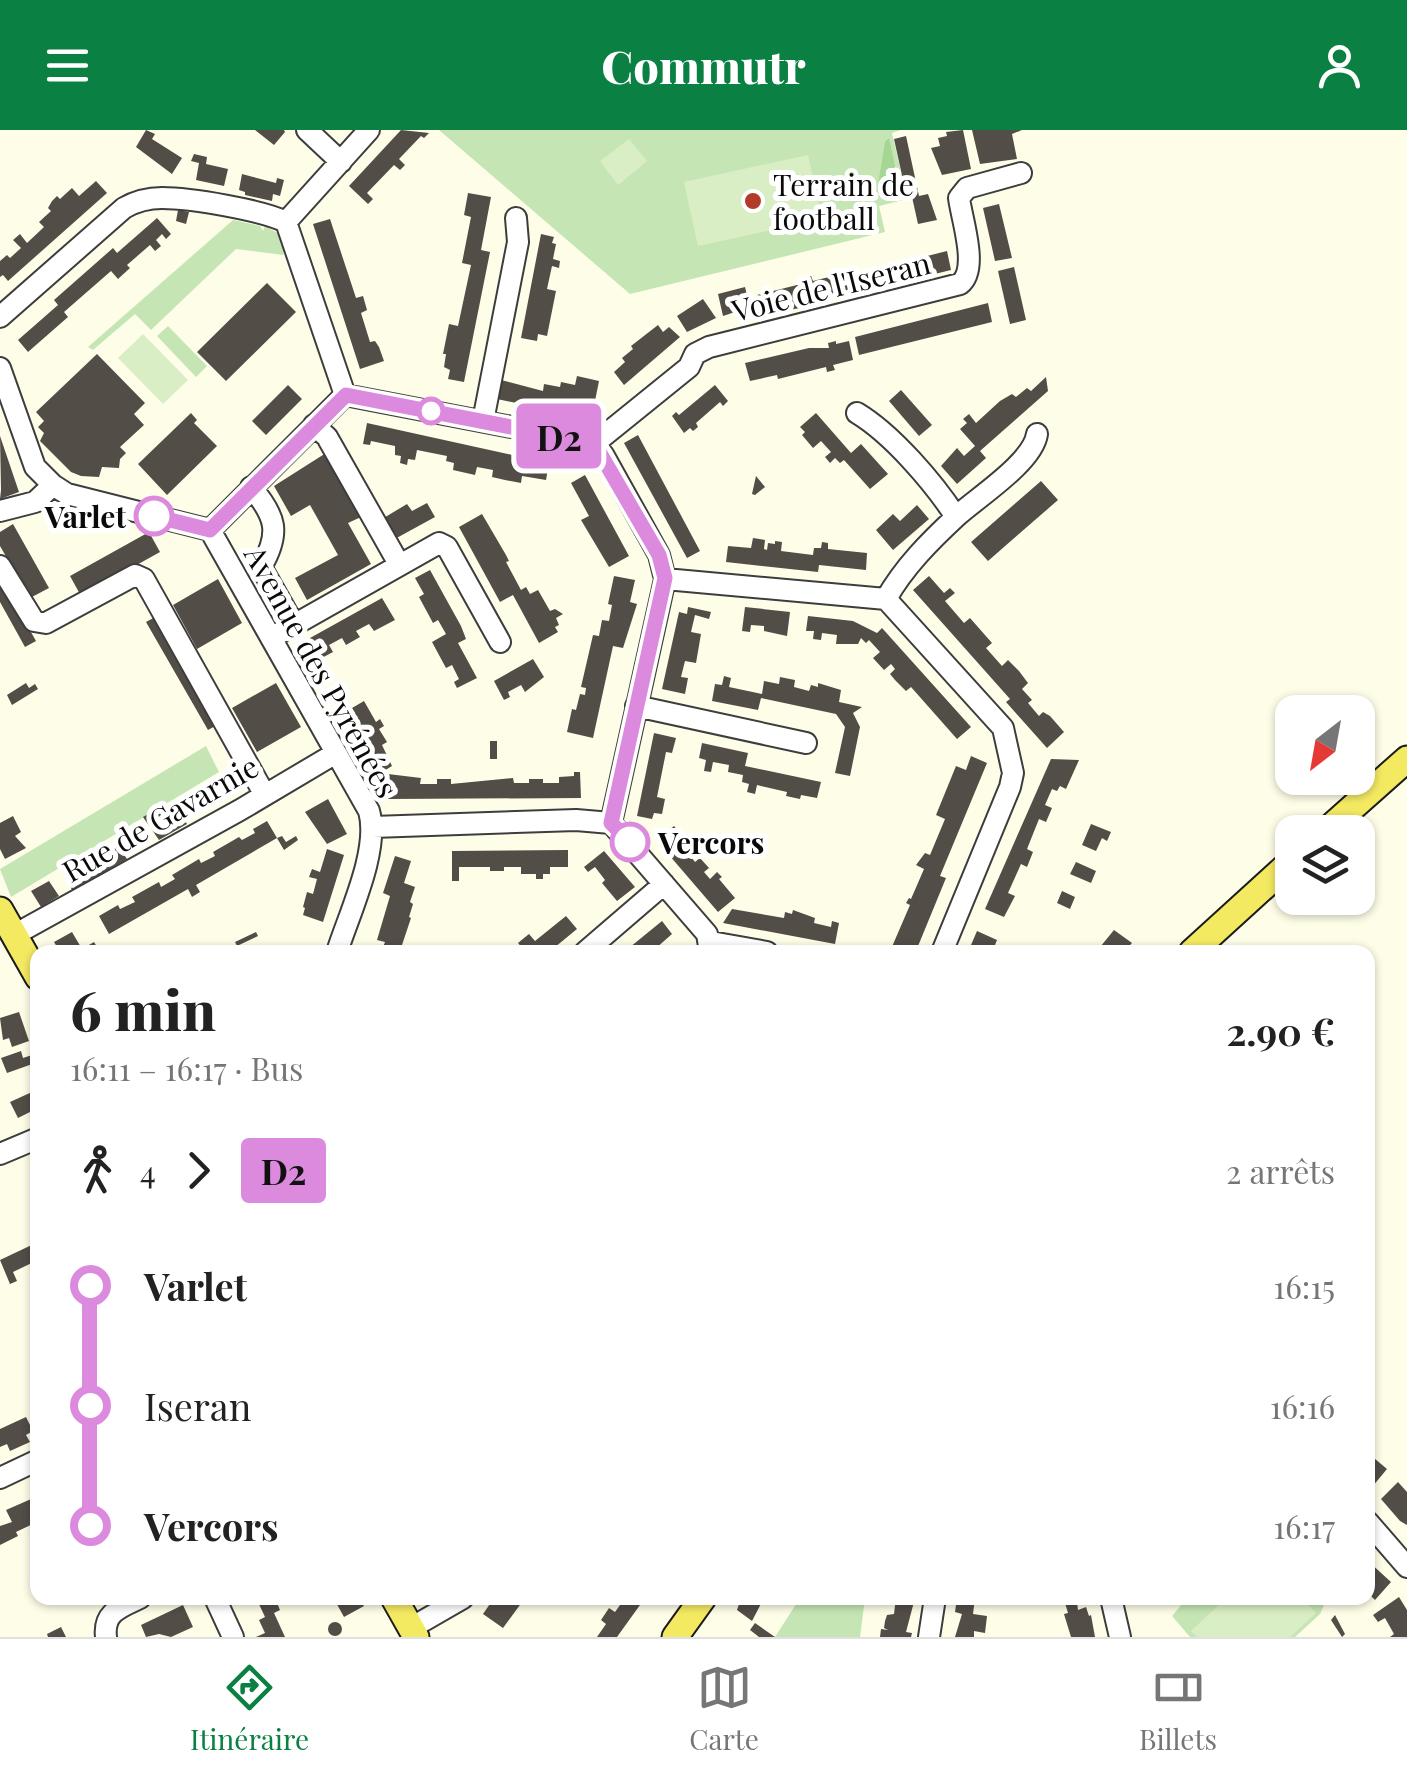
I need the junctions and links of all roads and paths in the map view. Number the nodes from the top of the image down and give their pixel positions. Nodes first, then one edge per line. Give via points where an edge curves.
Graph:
1 (307, 130) edge
2 (369, 130) edge
3 (341, 162) junction
4 (1021, 173) dead end
5 (516, 218) dead end
6 (286, 222) junction
7 (0, 317) edge
8 (0, 368) edge
9 (346, 395) junction
10 (857, 414) dead end
11 (483, 420) junction
12 (314, 424) junction
13 (1037, 434) dead end
14 (594, 443) junction
15 (254, 484) junction
16 (53, 485) junction
17 (0, 511) edge
18 (956, 517) junction
19 (210, 530) junction
20 (398, 564) junction
21 (0, 566) edge
22 (665, 578) junction
23 (886, 599) junction
24 (294, 624) junction
25 (271, 638) junction
26 (500, 642) dead end
27 (636, 706) junction
28 (806, 743) dead end
29 (336, 753) junction
30 (1407, 759) edge
31 (267, 792) junction
32 (1344, 815) edge
33 (611, 823) junction
34 (373, 827) junction
35 (1275, 876) edge
36 (664, 884) junction
37 (0, 910) edge
38 (14, 934) junction
39 (338, 945) edge
40 (593, 945) edge
41 (709, 945) edge
42 (945, 945) edge
43 (1200, 945) edge
44 (30, 962) edge
45 (30, 1141) edge
46 (0, 1154) edge
47 (30, 1464) edge
48 (0, 1478) edge
49 (1375, 1530) edge
50 (1407, 1567) edge
51 (126, 1605) edge
52 (217, 1605) edge
53 (398, 1605) edge
54 (453, 1605) edge
55 (698, 1605) edge
56 (934, 1605) edge
57 (1113, 1605) edge
58 (414, 1633) edge
59 (106, 1637) edge
60 (233, 1637) edge
61 (676, 1637) edge
62 (929, 1637) edge
63 (1120, 1637) edge

1 - 3 street
2 - 3 street
3 - 6 street
4 - 14 street, Voie de l'Iseran via 967,188 960,198 970,263 960,284 709,347
5 - 11 street via 518,242
6 - 7 street via 183,200 137,200
6 - 9 street
8 - 16 street via 36,467
9 - 11 street
9 - 12 street
10 - 18 street via 872,422
11 - 14 street
12 - 15 street
12 - 20 street
13 - 18 street via 1026,456
14 - 22 street via 659,555
15 - 19 street
15 - 24 street via 275,532 262,567
16 - 17 street via 35,502
16 - 19 street, Avenue des Pyrénées
18 - 23 street via 900,574
19 - 25 street, Avenue des Pyrénées
20 - 24 street
20 - 26 street via 431,546 447,547
21 - 31 street via 34,621 46,623 136,575 144,578
22 - 23 street
22 - 27 street
23 - 42 street via 1002,728 1010,750 1010,787
24 - 25 street
25 - 29 street, Avenue des Pyrénées
27 - 28 street
27 - 33 street
29 - 31 street, Rue de Gavarnie
29 - 34 street, Avenue des Pyrénées
30 - 32 main road
31 - 38 street, Rue de Gavarnie
33 - 34 street
33 - 36 street
34 - 39 street, Avenue des Pyrénées
35 - 43 main road
36 - 40 street
36 - 41 street
37 - 38 main road
38 - 44 main road
45 - 46 street
47 - 48 street
49 - 50 street
51 - 59 street via 111,1612
52 - 60 street
53 - 58 main road
54 - 58 street
55 - 61 main road
56 - 62 street
57 - 63 street

